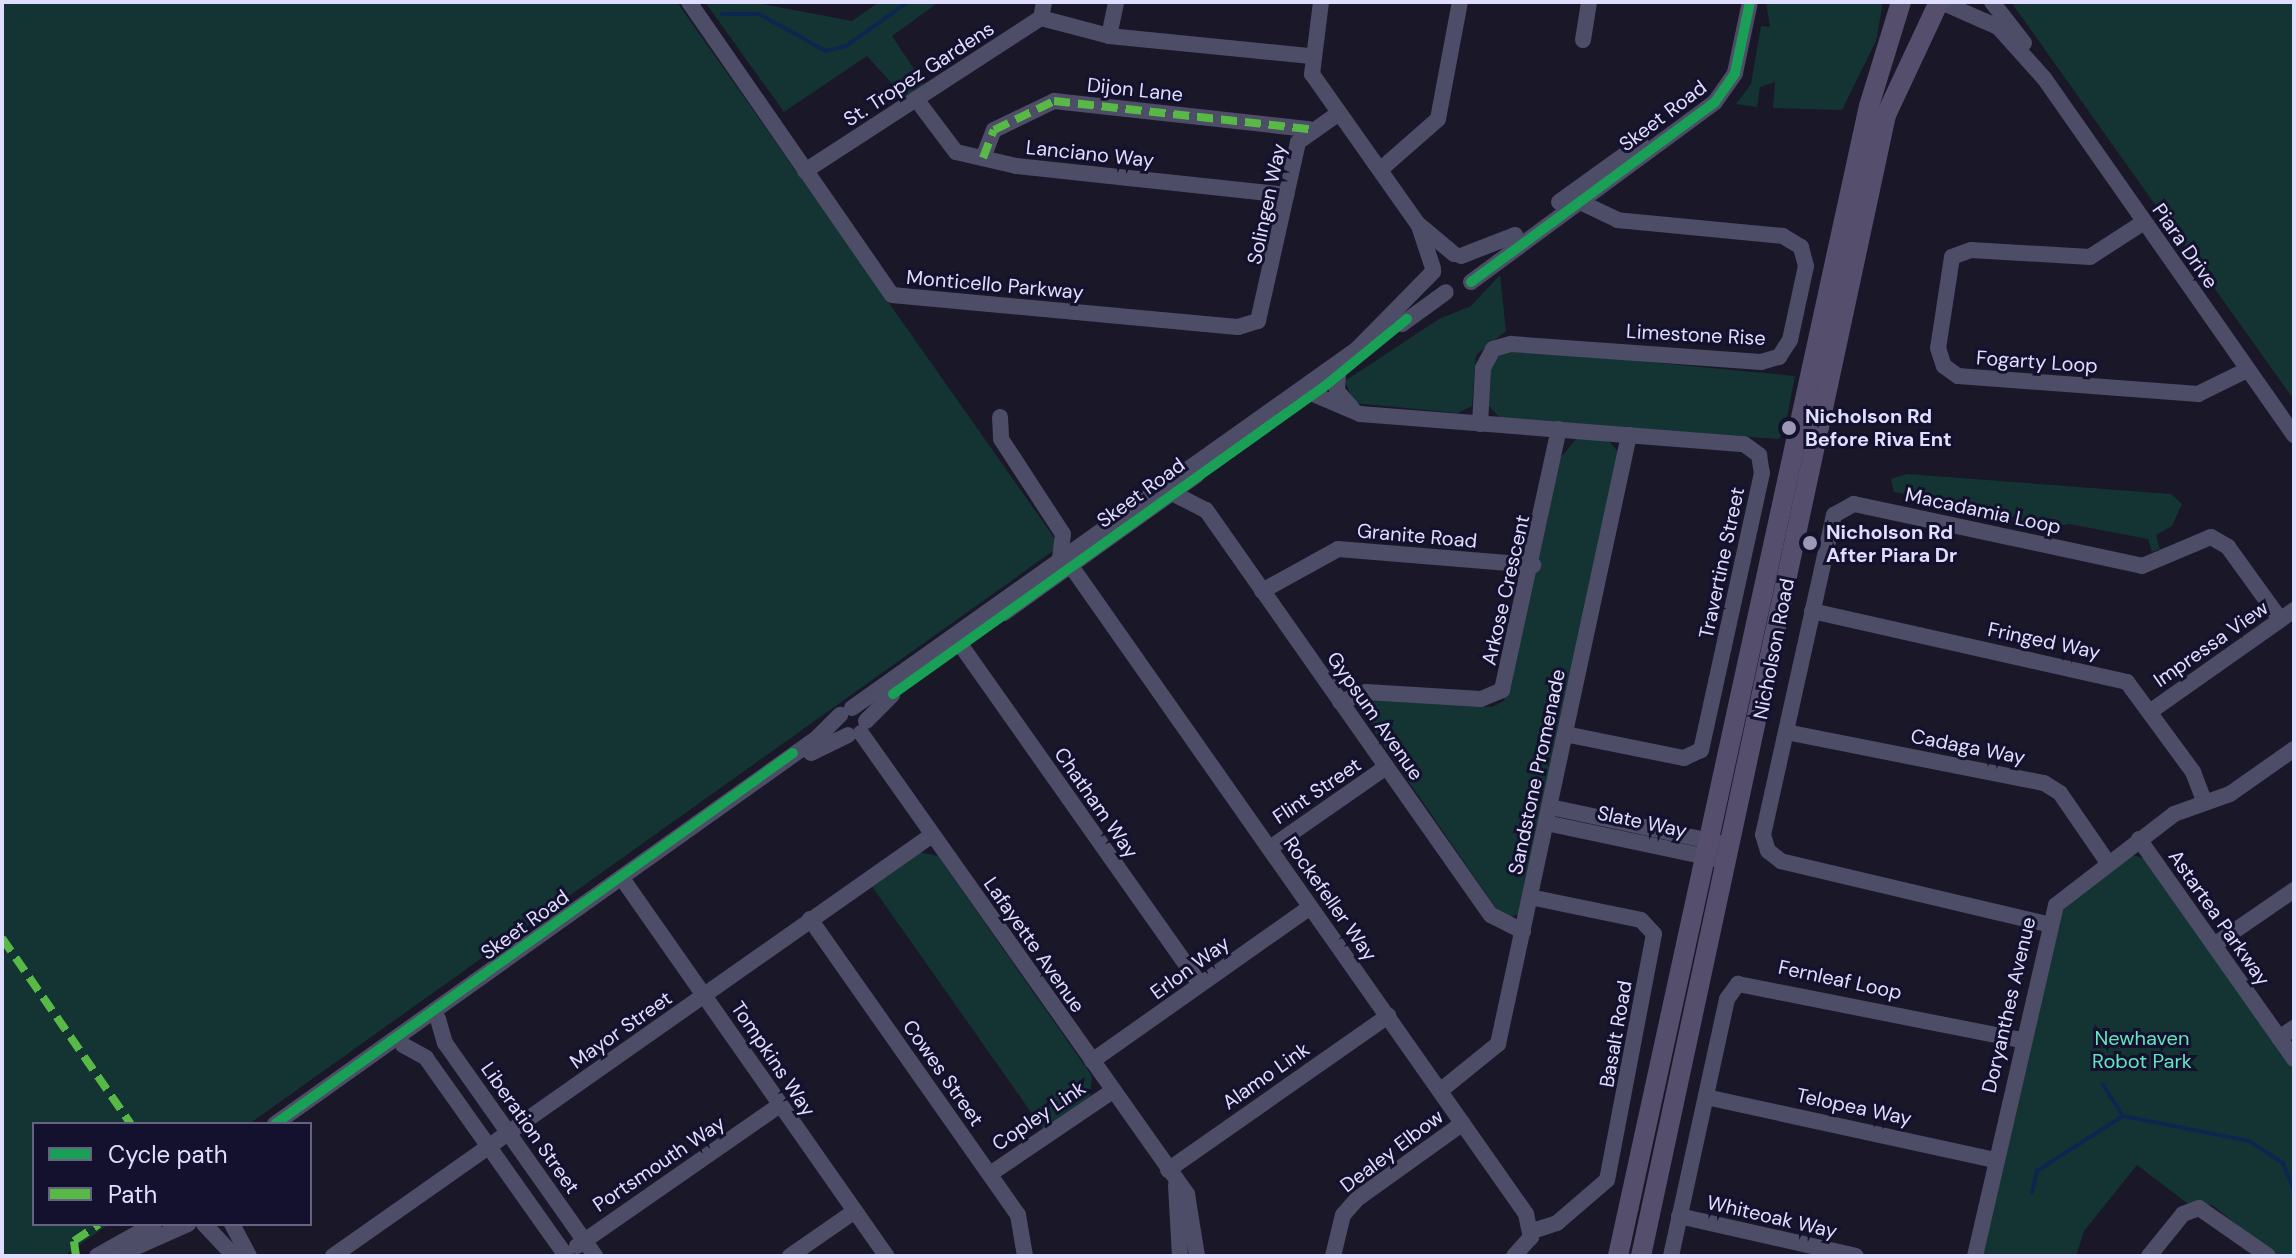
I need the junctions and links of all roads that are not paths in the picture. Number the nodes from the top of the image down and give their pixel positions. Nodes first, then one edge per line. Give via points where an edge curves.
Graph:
1 (689, 2) edge
2 (1116, 2) edge
3 (1321, 2) edge
4 (1460, 2) edge
5 (1589, 2) edge
6 (1742, 2) edge
7 (1750, 2) edge
8 (1901, 2) edge
9 (1914, 2) edge
10 (1992, 2) edge
11 (1940, 3) edge
12 (1043, 10) edge
13 (1109, 36) junction
14 (1583, 40) dead end
15 (1311, 56) junction
16 (2044, 78) junction
17 (916, 99) junction
18 (1339, 113) junction
19 (1309, 129) junction
20 (983, 158) junction
21 (1380, 170) junction
22 (805, 171) junction
23 (1612, 177) junction
24 (1286, 195) junction
25 (1578, 201) junction
26 (1628, 220) junction
27 (2144, 222) junction
28 (1418, 224) junction
29 (1458, 255) junction
30 (1433, 270) junction
31 (1471, 282) junction
32 (1446, 292) junction
33 (1258, 321) joint
34 (2247, 370) junction
35 (1338, 375) junction
36 (1313, 394) junction
37 (1360, 414) junction
38 (1000, 417) dead end
39 (1480, 424) junction
40 (1559, 429) junction
41 (1629, 435) junction
42 (2294, 435) edge
43 (1204, 470) junction
44 (1172, 493) junction
45 (1206, 510) junction
46 (1051, 514) junction
47 (1089, 539) junction
48 (1066, 563) junction
49 (1533, 565) junction
50 (1262, 591) junction
51 (1812, 611) junction
52 (2287, 615) edge
53 (960, 644) junction
54 (1340, 702) junction
55 (846, 711) junction
56 (2151, 711) junction
57 (858, 730) junction
58 (1786, 732) junction
59 (1565, 734) junction
60 (2294, 749) edge
61 (1386, 767) junction
62 (2204, 800) junction
63 (1548, 815) junction
64 (932, 835) junction
65 (2139, 839) junction
66 (1270, 848) junction
67 (1709, 849) junction
68 (1731, 854) junction
69 (2106, 860) junction
70 (626, 884) junction
71 (2294, 890) edge
72 (1530, 897) junction
73 (1310, 907) junction
74 (810, 919) junction
75 (2047, 924) junction
76 (1523, 931) junction
77 (2214, 945) junction
78 (1200, 984) junction
79 (705, 996) junction
80 (1388, 1016) junction
81 (438, 1019) junction
82 (2294, 1028) edge
83 (2279, 1038) junction
84 (2021, 1040) junction
85 (403, 1045) junction
86 (2294, 1059) edge
87 (1092, 1061) junction
88 (1440, 1091) junction
89 (1111, 1092) junction
90 (1706, 1097) junction
91 (780, 1105) junction
92 (278, 1122) edge
93 (296, 1122) edge
94 (1463, 1123) junction
95 (508, 1132) junction
96 (488, 1147) junction
97 (1994, 1160) junction
98 (990, 1174) junction
99 (1171, 1175) junction
100 (855, 1211) junction
101 (1679, 1216) junction
102 (150, 1226) edge
103 (184, 1226) edge
104 (206, 1226) edge
105 (233, 1226) edge
106 (1532, 1231) junction
107 (584, 1241) junction
108 (564, 1255) edge
109 (97, 1256) edge
110 (116, 1256) edge
111 (234, 1256) edge
112 (249, 1256) edge
113 (333, 1256) edge
114 (595, 1256) edge
115 (790, 1256) edge
116 (886, 1256) edge
117 (1025, 1256) edge
118 (1180, 1256) edge
119 (1197, 1256) edge
120 (1333, 1256) edge
121 (1514, 1256) edge
122 (1618, 1256) edge
123 (1641, 1256) edge
124 (1671, 1256) edge
125 (1856, 1256) edge
126 (1975, 1256) edge
127 (2149, 1256) edge
128 (2268, 1256) edge

1 - 22 street, Monticello Parkway
2 - 13 street
3 - 15 street
4 - 21 street via 1438,119
5 - 14 street
6 - 29 street, Skeet Road via 1729,63 1700,103 1516,235
7 - 23 street, Skeet Road via 1728,87
8 - 67 main road, Nicholson Road via 1869,106
9 - 11 main road
10 - 16 street, Piara Drive
11 - 16 street, Piara Drive via 1998,27
11 - 68 main road, Nicholson Road via 1886,115
12 - 13 street
12 - 17 street, St. Tropez Gardens
13 - 15 street
15 - 18 street via 1312,74
16 - 27 street, Piara Drive
17 - 20 street, Lanciano Way via 956,152
17 - 22 street, St. Tropez Gardens
18 - 19 street, Solingen Way
18 - 21 street
19 - 20 street, Dijon Lane via 1054,101 994,130
19 - 24 street, Solingen Way via 1298,142
20 - 24 street, Lanciano Way
21 - 28 street
22 - 33 street, Monticello Parkway via 892,295 1238,327
23 - 25 street, Skeet Road
23 - 26 street via 1607,197
24 - 33 street, Solingen Way
25 - 26 street, Limestone Rise
25 - 31 street, Skeet Road
26 - 39 street, Limestone Rise via 1783,236 1801,247 1806,266 1790,340 1779,357 1761,362 1511,344 1493,349 1483,368
27 - 34 street, Piara Drive
27 - 34 street, Fogarty Loop via 2090,257 1971,250 1952,257 1938,348 1944,366 1958,376 2198,394
28 - 29 street
28 - 30 street
29 - 30 street, Skeet Road
29 - 31 street
30 - 32 street
30 - 47 street, Skeet Road via 1378,334
31 - 32 street, Skeet Road
32 - 35 street, Skeet Road
34 - 42 street, Piara Drive
35 - 36 street, Skeet Road
35 - 37 street via 1339,395
36 - 37 street, Travertine Street
36 - 43 street, Skeet Road
37 - 39 street, Travertine Street
38 - 46 street via 1001,439
39 - 40 street, Travertine Street
40 - 41 street, Travertine Street
40 - 49 street, Arkose Crescent
41 - 59 street, Sandstone Promenade
41 - 59 street, Travertine Street via 1744,444 1759,455 1762,473 1701,750 1684,758
43 - 44 street, Skeet Road
43 - 45 street
44 - 45 street, Gypsum Avenue
44 - 48 street, Skeet Road
45 - 50 street, Gypsum Avenue
46 - 47 street
46 - 48 street via 1066,542
47 - 48 street, Skeet Road
48 - 53 street, Skeet Road
48 - 55 street, Skeet Road
48 - 66 street, Rockefeller Way
49 - 50 street, Granite Road via 1338,549
49 - 54 street, Arkose Crescent via 1502,690 1481,699 1366,692
50 - 54 street, Gypsum Avenue
51 - 52 street, Macadamia Loop via 1831,521 1854,504 2142,566 2216,538
51 - 56 street, Fringed Way via 2114,677 2136,689
51 - 58 street, Macadamia Loop
52 - 56 street, Impressa View
53 - 57 street, Skeet Road
53 - 78 street, Chatham Way
54 - 61 street, Gypsum Avenue
55 - 57 street
55 - 57 street
55 - 92 street, Skeet Road via 817,738
56 - 62 street, Fringed Way
57 - 64 street, Lafayette Avenue
57 - 70 street, Skeet Road via 811,753
58 - 69 street, Cadaga Way via 2044,783 2060,793
58 - 75 street, Macadamia Loop via 1763,835 1781,861
59 - 63 street, Sandstone Promenade
60 - 62 street, Doryanthes Avenue via 2230,794
61 - 66 street, Flint Street
61 - 76 street, Gypsum Avenue via 1491,915
62 - 65 street, Doryanthes Avenue
63 - 67 street, Slate Way
63 - 72 street, Sandstone Promenade
64 - 74 street, Mayor Street
64 - 87 street, Lafayette Avenue
65 - 69 street, Doryanthes Avenue
65 - 77 street, Astartea Parkway
66 - 73 street, Rockefeller Way
67 - 68 street, Slate Way
67 - 122 main road, Nicholson Road
68 - 123 main road, Nicholson Road
69 - 75 street, Doryanthes Avenue via 2065,893
70 - 79 street, Tompkins Way
70 - 81 street, Skeet Road
71 - 77 street
72 - 76 street, Sandstone Promenade
72 - 106 street, Basalt Road via 1641,920 1654,934 1607,1180 1557,1223
73 - 78 street, Erlon Way
73 - 80 street, Rockefeller Way
74 - 79 street, Mayor Street
74 - 98 street, Cowes Street
75 - 84 street, Doryanthes Avenue
76 - 88 street, Sandstone Promenade via 1498,1044
77 - 83 street, Astartea Parkway
78 - 87 street, Erlon Way
79 - 91 street, Tompkins Way
79 - 95 street, Mayor Street
80 - 88 street, Rockefeller Way
80 - 99 street, Alamo Link
81 - 85 street, Skeet Road
81 - 95 street, Liberation Street via 445,1043
82 - 83 street
83 - 86 street, Astartea Parkway
84 - 90 street, Fernleaf Loop via 1738,984 1727,997
84 - 97 street, Doryanthes Avenue
85 - 93 street, Skeet Road
85 - 96 street via 424,1055
87 - 89 street, Lafayette Avenue
88 - 94 street, Rockefeller Way
89 - 98 street, Copley Link
89 - 99 street, Lafayette Avenue
90 - 97 street, Telopea Way
90 - 101 street, Fernleaf Loop
91 - 100 street, Tompkins Way
91 - 107 street, Portsmouth Way
94 - 106 street, Rockefeller Way
94 - 120 street, Dealey Elbow via 1357,1199 1343,1215
95 - 96 street, Mayor Street
95 - 107 street, Liberation Street
96 - 108 street
96 - 113 street, Mayor Street
97 - 126 street, Doryanthes Avenue
98 - 117 street, Cowes Street via 1026,1232
99 - 118 street
99 - 119 street, Lafayette Avenue via 1193,1207
100 - 115 street
100 - 116 street, Tompkins Way
101 - 124 street, Fernleaf Loop
101 - 125 street, Whiteoak Way
102 - 109 street
103 - 110 street
104 - 111 street
105 - 112 street
106 - 121 street
107 - 108 street, Portsmouth Way
107 - 114 street, Liberation Street
127 - 128 street via 2183,1214 2199,1208

